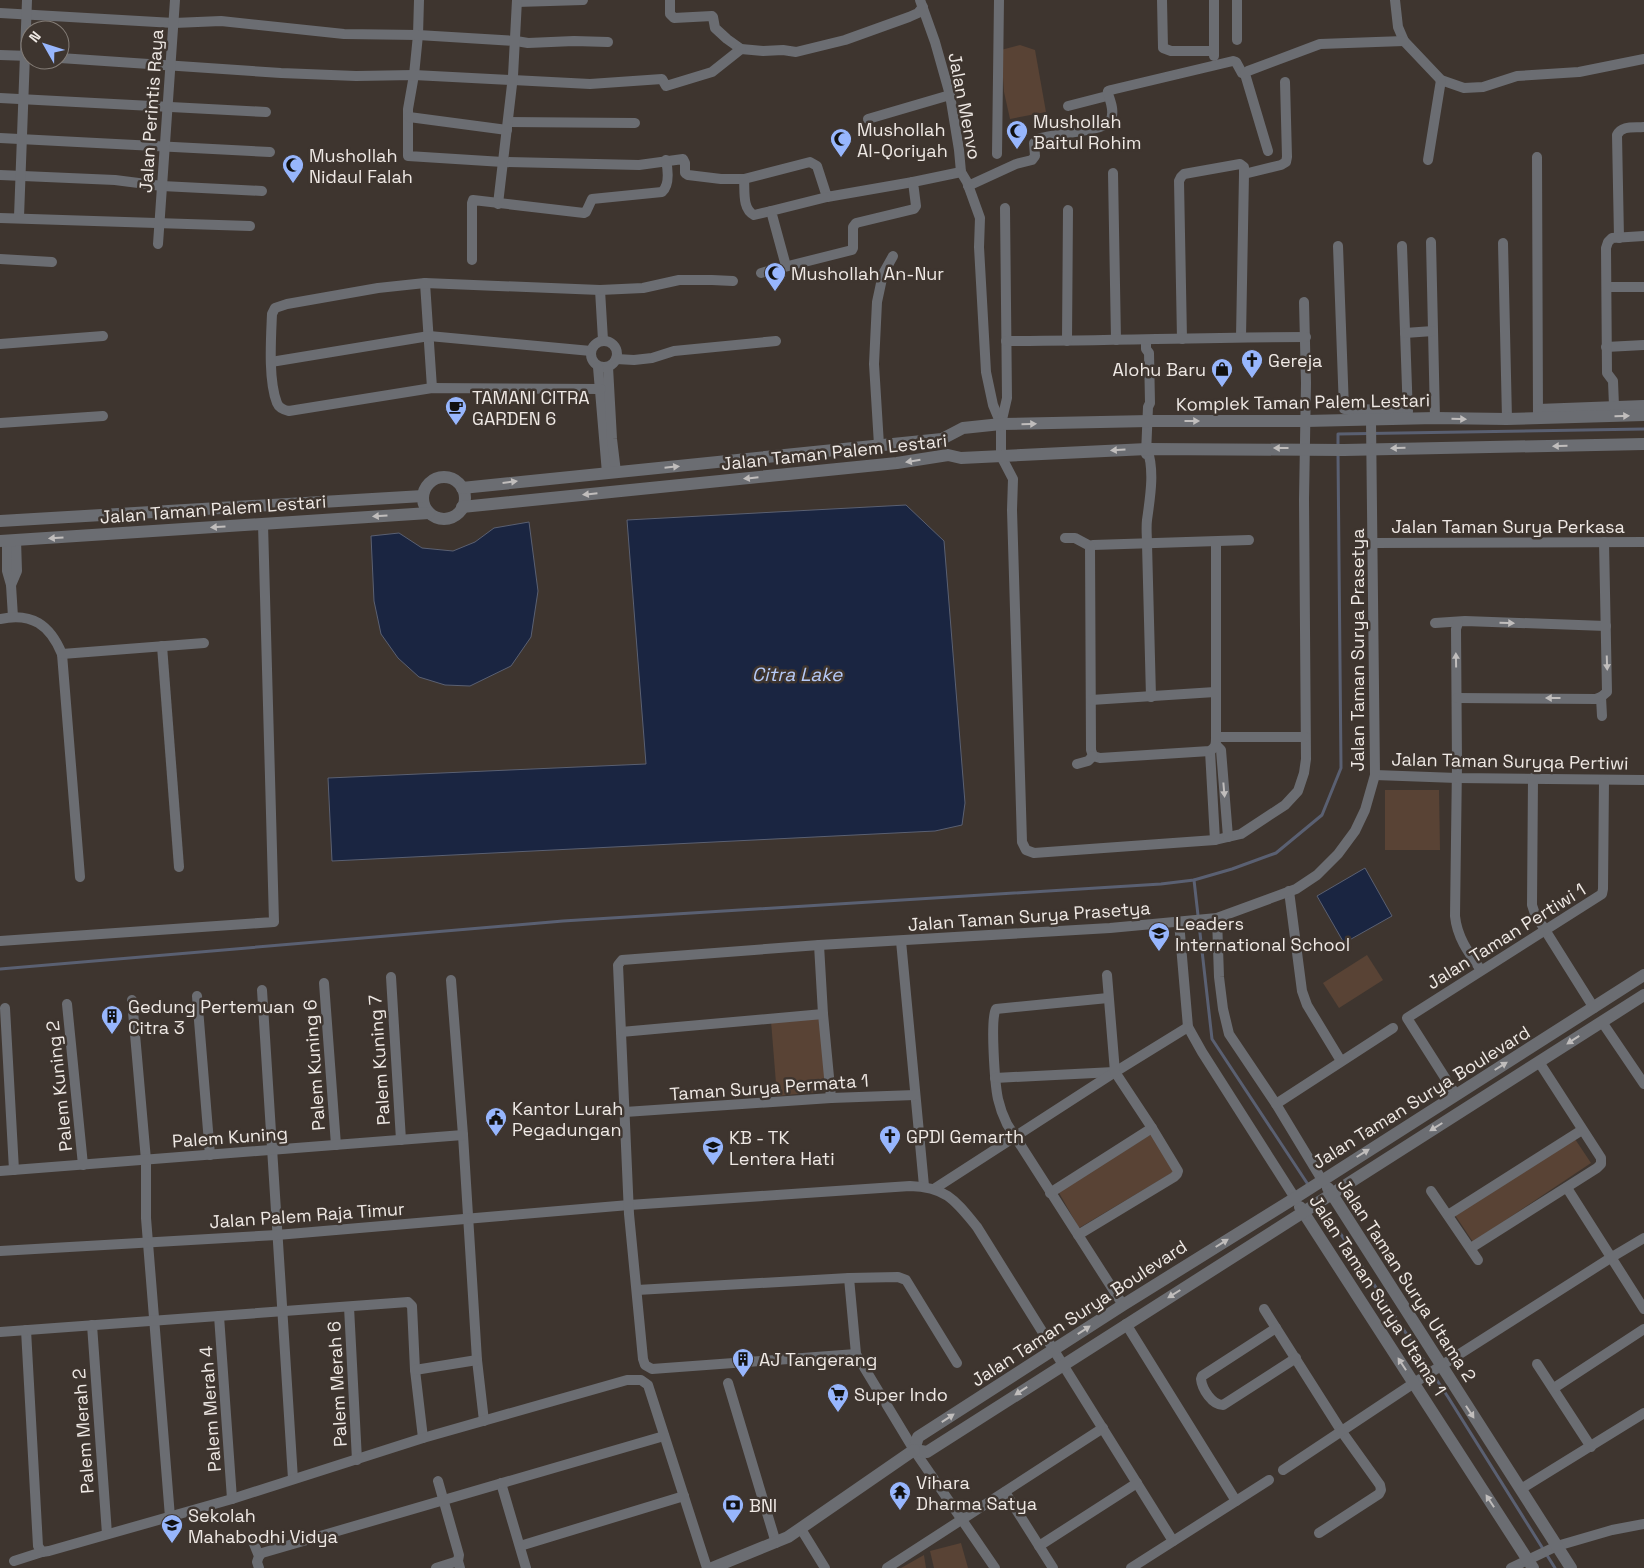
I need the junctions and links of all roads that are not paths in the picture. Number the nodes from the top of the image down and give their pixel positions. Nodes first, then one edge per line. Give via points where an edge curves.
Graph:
1 (27, 0) edge
2 (175, 0) edge
3 (419, 0) edge
4 (583, 0) edge
5 (670, 0) edge
6 (998, 0) edge
7 (1162, 0) edge
8 (1214, 0) edge
9 (1237, 0) edge
10 (1395, 0) edge
11 (517, 1) edge
12 (922, 4) edge
13 (0, 13) edge
14 (27, 14) junction
15 (27, 20) edge
16 (174, 23) junction
17 (418, 35) junction
18 (1237, 40) dead end
19 (516, 41) junction
20 (1404, 41) junction
21 (608, 42) dead end
22 (741, 49) junction
23 (1214, 52) junction
24 (0, 55) edge
25 (20, 56) edge
26 (70, 59) edge
27 (1644, 59) edge
28 (170, 66) junction
29 (1215, 66) junction
30 (26, 70) edge
31 (1245, 74) junction
32 (414, 75) junction
33 (513, 80) junction
34 (1441, 80) junction
35 (1285, 82) dead end
36 (1108, 94) junction
37 (950, 95) junction
38 (0, 98) edge
39 (23, 99) junction
40 (1068, 106) dead end
41 (168, 107) junction
42 (266, 112) dead end
43 (409, 117) junction
44 (868, 118) dead end
45 (635, 124) dead end
46 (507, 126) junction
47 (1644, 127) edge
48 (0, 138) edge
49 (21, 139) junction
50 (164, 147) junction
51 (1268, 151) dead end
52 (270, 152) dead end
53 (997, 154) dead end
54 (1537, 157) dead end
55 (666, 160) junction
56 (1428, 160) dead end
57 (503, 162) junction
58 (961, 172) junction
59 (1113, 173) dead end
60 (1244, 174) junction
61 (0, 175) edge
62 (19, 176) junction
63 (744, 179) junction
64 (914, 182) junction
65 (162, 186) junction
66 (968, 186) junction
67 (262, 191) dead end
68 (826, 197) junction
69 (498, 204) junction
70 (1005, 208) dead end
71 (1068, 210) dead end
72 (771, 211) junction
73 (19, 217) junction
74 (0, 218) edge
75 (160, 223) junction
76 (250, 226) dead end
77 (1644, 236) edge
78 (1619, 238) junction
79 (1432, 242) dead end
80 (1503, 243) dead end
81 (158, 244) dead end
82 (1338, 246) dead end
83 (1402, 246) dead end
84 (893, 256) dead end
85 (0, 259) edge
86 (472, 260) dead end
87 (52, 262) dead end
88 (786, 266) junction
89 (761, 272) dead end
90 (733, 281) dead end
91 (425, 283) junction
92 (1606, 287) junction
93 (1644, 287) edge
94 (600, 290) junction
95 (1304, 302) dead end
96 (1433, 331) junction
97 (1405, 333) junction
98 (103, 336) dead end
99 (429, 336) junction
100 (1241, 337) junction
101 (1306, 337) junction
102 (1182, 339) junction
103 (603, 340) junction
104 (1006, 340) junction
105 (1116, 340) junction
106 (776, 341) dead end
107 (1067, 341) junction
108 (0, 344) edge
109 (1146, 344) junction
110 (1644, 345) edge
111 (1606, 347) junction
112 (590, 351) junction
113 (616, 359) junction
114 (271, 362) junction
115 (603, 367) junction
116 (432, 388) junction
117 (601, 389) junction
118 (1644, 405) edge
119 (1614, 406) junction
120 (1538, 413) junction
121 (1408, 414) junction
122 (1644, 415) edge
123 (103, 416) dead end
124 (1435, 418) junction
125 (1507, 419) junction
126 (1149, 421) junction
127 (1306, 421) junction
128 (0, 423) edge
129 (1001, 424) junction
130 (1371, 424) junction
131 (963, 428) joint
132 (1644, 444) edge
133 (879, 445) junction
134 (1371, 445) junction
135 (1304, 448) junction
136 (1147, 449) junction
137 (1001, 456) junction
138 (612, 472) junction
139 (462, 488) junction
140 (423, 496) junction
141 (462, 507) junction
142 (429, 513) junction
143 (0, 521) edge
144 (263, 524) junction
145 (1065, 538) dead end
146 (1249, 540) dead end
147 (8, 541) edge
148 (1216, 542) junction
149 (1604, 542) junction
150 (1644, 542) edge
151 (1372, 543) junction
152 (1147, 544) junction
153 (1090, 546) junction
154 (13, 617) junction
155 (0, 620) edge
156 (1458, 622) junction
157 (1436, 623) dead end
158 (1606, 626) junction
159 (204, 643) dead end
160 (162, 646) junction
161 (62, 654) junction
162 (1215, 692) junction
163 (1151, 697) junction
164 (1601, 697) junction
165 (1457, 698) junction
166 (1091, 700) junction
167 (1602, 716) dead end
168 (1305, 737) junction
169 (1214, 744) junction
170 (1093, 756) junction
171 (1077, 764) dead end
172 (1375, 775) junction
173 (1457, 778) junction
174 (1533, 778) junction
175 (1604, 780) junction
176 (1644, 780) edge
177 (1228, 837) junction
178 (1215, 840) junction
179 (179, 867) dead end
180 (80, 877) dead end
181 (1289, 892) junction
182 (1212, 919) junction
183 (1179, 922) junction
184 (1545, 930) junction
185 (0, 941) edge
186 (901, 941) junction
187 (820, 945) junction
188 (1480, 970) junction
189 (1107, 975) dead end
190 (1644, 975) edge
191 (390, 977) dead end
192 (452, 980) dead end
193 (324, 983) dead end
194 (262, 990) dead end
195 (1644, 995) edge
196 (197, 996) dead end
197 (1108, 998) junction
198 (132, 1000) dead end
199 (67, 1004) dead end
200 (5, 1008) dead end
201 (1594, 1008) junction
202 (824, 1014) junction
203 (1602, 1022) junction
204 (1188, 1027) junction
205 (1393, 1028) dead end
206 (621, 1032) junction
207 (1341, 1061) junction
208 (1539, 1062) junction
209 (1115, 1072) junction
210 (995, 1078) junction
211 (1644, 1084) edge
212 (915, 1095) junction
213 (1456, 1095) junction
214 (831, 1098) junction
215 (1276, 1104) junction
216 (625, 1112) junction
217 (1152, 1128) junction
218 (1582, 1130) junction
219 (463, 1135) junction
220 (1014, 1137) junction
221 (401, 1140) junction
222 (336, 1145) junction
223 (272, 1150) junction
224 (210, 1155) junction
225 (1611, 1158) dead end
226 (146, 1160) junction
227 (83, 1165) junction
228 (1599, 1166) junction
229 (14, 1170) junction
230 (0, 1171) edge
231 (1319, 1182) junction
232 (929, 1187) junction
233 (1567, 1188) junction
234 (1431, 1191) dead end
235 (1050, 1193) junction
236 (1298, 1196) junction
237 (1328, 1196) junction
238 (629, 1209) junction
239 (1307, 1210) junction
240 (1448, 1215) junction
241 (468, 1218) junction
242 (277, 1235) junction
243 (1078, 1235) junction
244 (1644, 1238) edge
245 (149, 1242) junction
246 (1470, 1247) junction
247 (0, 1251) edge
248 (1612, 1257) junction
249 (1478, 1260) dead end
250 (849, 1278) junction
251 (637, 1290) junction
252 (1122, 1305) junction
253 (349, 1306) junction
254 (1264, 1309) dead end
255 (1644, 1309) edge
256 (282, 1311) junction
257 (219, 1316) junction
258 (154, 1321) junction
259 (1126, 1324) junction
260 (92, 1325) junction
261 (1276, 1328) junction
262 (1644, 1329) edge
263 (26, 1330) junction
264 (0, 1332) edge
265 (1053, 1350) junction
266 (856, 1354) junction
267 (1296, 1358) junction
268 (477, 1360) junction
269 (957, 1363) dead end
270 (1537, 1364) dead end
271 (1062, 1365) junction
272 (1438, 1368) junction
273 (415, 1370) junction
274 (1417, 1382) junction
275 (728, 1383) dead end
276 (1554, 1388) junction
277 (1644, 1413) edge
278 (484, 1421) junction
279 (1102, 1428) junction
280 (1342, 1432) junction
281 (664, 1436) junction
282 (426, 1438) junction
283 (1591, 1447) junction
284 (914, 1450) junction
285 (357, 1460) junction
286 (1284, 1470) dead end
287 (293, 1479) junction
288 (438, 1480) dead end
289 (1269, 1480) dead end
290 (501, 1483) junction
291 (1137, 1483) junction
292 (1520, 1489) junction
293 (1005, 1492) junction
294 (684, 1496) junction
295 (232, 1499) junction
296 (444, 1499) junction
297 (1236, 1501) junction
298 (170, 1517) junction
299 (962, 1520) junction
300 (1644, 1524) edge
301 (801, 1529) junction
302 (1319, 1533) dead end
303 (107, 1534) junction
304 (252, 1539) dead end
305 (1173, 1541) junction
306 (776, 1543) junction
307 (520, 1546) junction
308 (1039, 1546) junction
309 (1553, 1547) junction
310 (42, 1552) junction
311 (259, 1556) junction
312 (14, 1562) dead end
313 (1532, 1562) edge
314 (459, 1564) edge
315 (259, 1568) edge
316 (436, 1568) edge
317 (526, 1568) edge
318 (707, 1568) edge
319 (712, 1568) edge
320 (825, 1568) edge
321 (887, 1568) edge
322 (995, 1568) edge
323 (1053, 1568) edge
324 (1131, 1568) edge
325 (1511, 1568) edge
326 (1572, 1568) edge

1 - 14 street
2 - 16 street, Jalan Perintis Raya
3 - 17 street
4 - 11 street
5 - 22 street via 674,18 712,16 715,28
6 - 53 street
7 - 23 street via 1163,48
8 - 23 street
9 - 18 street
10 - 20 street via 1398,27
11 - 19 street
12 - 22 street via 918,13 815,48 796,52
12 - 37 street, Jalan Menvo
13 - 14 street
14 - 15 street
14 - 16 street
16 - 17 street via 221,21 344,34
16 - 28 street, Jalan Perintis Raya
17 - 19 street
17 - 32 street
19 - 21 street
19 - 33 street
20 - 31 street via 1320,44
20 - 34 street
22 - 33 street via 712,72 666,86 662,79 590,84
23 - 29 street
24 - 25 street
26 - 28 street
27 - 34 street via 1579,72 1517,76 1483,87 1464,88
28 - 32 street via 356,76
28 - 41 street, Jalan Perintis Raya
29 - 31 street via 1234,61
29 - 36 street via 1112,90
30 - 39 street
31 - 51 street
32 - 33 street
32 - 43 street
33 - 46 street
34 - 56 street
35 - 60 street via 1286,162
36 - 40 street
36 - 66 street via 1112,112 1107,124 1038,139 1032,160
37 - 44 street
37 - 58 street, Jalan Menvo
38 - 39 street
39 - 41 street
39 - 49 street
41 - 42 street
41 - 50 street, Jalan Perintis Raya
43 - 46 street
43 - 57 street via 408,156
45 - 46 street
46 - 57 street
47 - 78 street via 1624,128 1617,135
48 - 49 street
49 - 50 street
49 - 62 street
50 - 52 street
50 - 65 street, Jalan Perintis Raya
54 - 120 street
55 - 57 street via 639,165
55 - 63 street via 684,159 685,173 690,176
55 - 69 street via 668,175 662,192 592,199 584,213
57 - 69 street
58 - 64 street, Jalan Menvo
58 - 66 street
59 - 105 street
60 - 100 street
60 - 102 street via 1244,167 1240,164 1184,174 1179,181
61 - 62 street
62 - 65 street via 115,180
62 - 73 street
63 - 68 street via 813,162
63 - 72 street, Jalan Menvo via 749,212 754,215
64 - 68 street, Jalan Menvo
64 - 88 street via 914,209 856,223 852,250
65 - 67 street
65 - 75 street, Jalan Perintis Raya
66 - 129 street via 980,218 986,372
68 - 72 street, Jalan Menvo
69 - 86 street via 472,202
70 - 104 street
71 - 107 street
72 - 88 street
73 - 74 street
73 - 75 street
75 - 76 street
75 - 81 street, Jalan Perintis Raya
77 - 78 street
78 - 92 street via 1612,238 1606,248
79 - 96 street
80 - 125 street
82 - 121 street via 1344,409
83 - 97 street
84 - 133 street via 883,274 877,302 874,364
85 - 87 street
88 - 89 street
90 - 94 street via 679,280 643,288
91 - 94 street
91 - 99 street
91 - 114 street via 378,288 275,308 272,314
92 - 93 street
92 - 111 street
94 - 103 street
95 - 101 street
96 - 97 street
96 - 124 street
97 - 121 street
98 - 108 street
99 - 112 street
99 - 114 street
99 - 116 street
100 - 101 street
100 - 102 street
101 - 127 street
102 - 109 street
103 - 112 street
103 - 113 street via 615,346
104 - 107 street
104 - 129 street via 1007,398
105 - 107 street
105 - 109 street
106 - 113 street via 674,351 652,358
109 - 126 street via 1144,402 1148,407
110 - 111 street
111 - 119 street via 1607,373 1613,381
112 - 115 street via 592,360
113 - 115 street
114 - 116 street via 277,405 289,411
115 - 117 street
115 - 138 street via 612,439
116 - 117 street
117 - 138 street
118 - 119 street
119 - 120 street
120 -> 122 street, Komplek Taman Palem Lestari
120 - 125 street, Komplek Taman Palem Lestari
121 - 124 street, Komplek Taman Palem Lestari
121 - 130 street, Komplek Taman Palem Lestari
123 - 128 street
124 -> 125 street, Komplek Taman Palem Lestari
126 -> 127 street, Komplek Taman Palem Lestari
129 -> 126 street, Komplek Taman Palem Lestari
126 - 136 street
127 - 130 street, Komplek Taman Palem Lestari
127 - 135 street
129 - 131 street, Komplek Taman Palem Lestari
129 - 137 street
130 - 134 street, Jalan Taman Surya Prasetya
131 - 133 street, Jalan Taman Palem Lestari via 942,439
132 -> 134 street
138 -> 133 street, Jalan Taman Palem Lestari
134 - 135 street, Jalan Taman Palem Lestari via 1344,450
134 - 151 street, Jalan Taman Surya Prasetya
135 -> 136 street, Jalan Taman Palem Lestari
135 - 168 street
136 -> 137 street, Jalan Taman Palem Lestari
136 - 152 street via 1144,503
137 -> 141 street, Jalan Taman Palem Lestari via 961,458 948,455 897,463
137 - 178 street via 1013,479 1022,842 1026,850 1034,853
139 -> 138 street, Jalan Taman Palem Lestari
139 - 140 street via 457,482 443,477 430,482
139 - 141 street
140 - 142 street
140 - 143 street, Jalan Taman Palem Lestari
141 - 142 street via 455,515 444,519
142 -> 144 street, Jalan Taman Palem Lestari
144 -> 147 street, Jalan Taman Palem Lestari
144 - 185 street via 274,922
145 - 153 street via 1075,538
146 - 148 street
147 - 154 street via 17,571 11,586
148 - 152 street
148 - 162 street
149 - 150 street, Jalan Taman Surya Perkasa
149 - 151 street, Jalan Taman Surya Perkasa
149 - 158 street
151 - 172 street, Jalan Taman Surya Prasetya
152 - 153 street
152 - 163 street
153 - 166 street
154 - 155 street
154 - 161 street via 29,619 44,626 56,639
156 - 157 street
156 -> 158 street
165 -> 156 street
158 -> 164 street via 1608,689
159 - 160 street
160 - 161 street
160 - 179 street
161 - 180 street
162 - 163 street
162 - 169 street
163 - 166 street
164 -> 165 street
164 - 167 street
165 - 173 street
166 - 170 street
168 - 169 street
168 - 177 street via 1306,759 1298,791 1285,805 1241,834
169 - 170 street via 1100,758
169 -> 177 street via 1220,750
169 - 178 street
170 - 171 street
172 - 173 street, Jalan Taman Suryqa Pertiwi
172 - 181 street, Jalan Taman Surya Prasetya via 1355,831 1317,875
173 - 174 street, Jalan Taman Suryqa Pertiwi
173 - 188 street via 1456,928
174 - 175 street, Jalan Taman Suryqa Pertiwi
174 - 184 street via 1532,906
175 - 176 street, Jalan Taman Suryqa Pertiwi
175 - 184 street, Jalan Taman Pertiwi 1 via 1602,894
177 - 178 street
181 - 182 street, Jalan Taman Surya Prasetya
181 - 207 street via 1302,991
182 - 183 street, Jalan Taman Surya Prasetya
182 - 215 street, Jalan Taman Surya Utama 2 via 1218,977 1229,1034
183 - 186 street, Jalan Taman Surya Prasetya
183 - 204 street, Jalan Taman Surya Utama 1
184 - 188 street, Jalan Taman Pertiwi 1
184 - 201 street
186 - 187 street, Jalan Taman Surya Prasetya
186 - 212 street
187 - 202 street
187 - 206 street, Jalan Taman Surya Prasetya via 622,960 618,966
188 - 213 street, Jalan Taman Pertiwi 1 via 1407,1018
189 - 197 street
190 - 201 street, Jalan Taman Surya Boulevard
191 - 221 street, Palem Kuning 7
192 - 219 street
193 - 222 street, Palem Kuning 6
194 - 223 street
195 - 203 street, Jalan Taman Surya Boulevard
196 - 224 street
197 - 209 street
197 - 210 street via 995,1004
198 - 226 street
199 - 227 street, Palem Kuning 2
200 - 229 street
213 -> 201 street, Jalan Taman Surya Boulevard
202 - 206 street
202 - 214 street
203 -> 208 street, Jalan Taman Surya Boulevard
203 - 211 street
204 - 209 street
204 - 236 street, Jalan Taman Surya Utama 1
205 - 207 street
206 - 216 street
207 - 215 street
208 - 218 street
208 -> 237 street, Jalan Taman Surya Boulevard
209 - 210 street
209 - 217 street
209 - 220 street
210 - 220 street via 1000,1108
212 - 214 street, Taman Surya Permata 1
212 - 232 street
231 -> 213 street, Jalan Taman Surya Boulevard
214 - 216 street, Taman Surya Permata 1
215 - 231 street, Jalan Taman Surya Utama 2
216 - 238 street
217 - 235 street
217 - 243 street via 1178,1176
218 - 228 street via 1600,1158
218 - 240 street
219 - 221 street, Palem Kuning
219 - 241 street
220 - 232 street
220 - 235 street
221 - 222 street, Palem Kuning
222 - 223 street, Palem Kuning
223 - 224 street, Palem Kuning
223 - 242 street
224 - 226 street, Palem Kuning
225 - 228 street
226 - 227 street, Palem Kuning
226 - 245 street
227 - 229 street, Palem Kuning
228 - 233 street
229 - 230 street, Palem Kuning
231 - 236 street, Jalan Taman Surya Boulevard
231 - 237 street, Jalan Taman Surya Utama 2
232 - 238 street, Jalan Palem Raja Timur
232 - 265 street via 956,1202 977,1227
233 - 246 street
233 - 248 street
234 - 240 street
235 - 243 street
236 - 239 street, Jalan Taman Surya Utama 1
252 -> 236 street, Jalan Taman Surya Boulevard
237 - 239 street, Jalan Taman Surya Boulevard
237 - 272 street, Jalan Taman Surya Utama 2
238 - 241 street, Jalan Palem Raja Timur via 616,1206
238 - 251 street
239 -> 259 street, Jalan Taman Surya Boulevard
274 -> 239 street, Jalan Taman Surya Utama 1
240 - 246 street
241 - 242 street, Jalan Palem Raja Timur
241 - 268 street
242 - 245 street, Jalan Palem Raja Timur
242 - 256 street
243 - 252 street
244 - 248 street
245 - 247 street, Jalan Palem Raja Timur
245 - 258 street
246 - 249 street
248 - 255 street
248 - 272 street
250 - 251 street
250 - 266 street
250 - 269 street via 906,1280
251 - 266 street via 643,1358 645,1365 652,1369
265 -> 252 street, Jalan Taman Surya Boulevard
253 - 256 street
253 - 273 street via 408,1302 412,1306
253 - 285 street, Palem Merah 6
254 - 261 street
256 - 257 street
256 - 287 street
257 - 258 street
257 - 295 street, Palem Merah 4
258 - 260 street
258 - 298 street
259 - 271 street, Jalan Taman Surya Boulevard
259 - 297 street
260 - 263 street
260 - 303 street, Palem Merah 2
261 - 267 street
261 - 267 street via 1202,1376 1201,1383 1213,1403 1223,1406
262 - 276 street
263 - 264 street
263 - 310 street via 38,1546
265 - 271 street
284 -> 265 street, Jalan Taman Surya Boulevard via 918,1437
266 - 284 street
267 - 280 street
268 - 273 street
268 - 278 street
270 - 276 street
271 - 279 street
271 -> 284 street, Jalan Taman Surya Boulevard via 928,1452
272 - 274 street
272 -> 292 street, Jalan Taman Surya Utama 2
273 - 282 street
274 - 280 street
313 -> 274 street, Jalan Taman Surya Utama 1
275 - 306 street
276 - 283 street
277 - 283 street
278 - 281 street via 628,1380 641,1380 648,1385
278 - 282 street
279 - 291 street
279 - 293 street
280 - 286 street
280 - 302 street via 1381,1490
281 - 290 street
281 - 294 street
282 - 285 street
283 - 292 street
284 - 299 street
284 - 301 street
285 - 287 street
287 - 295 street
288 - 296 street
289 - 297 street
290 - 296 street
290 - 307 street
291 - 305 street
291 - 308 street
292 - 309 street, Jalan Taman Surya Utama 2
293 - 299 street
293 - 308 street
294 - 307 street
294 - 318 street
295 - 298 street
296 - 311 street
296 - 314 street
297 - 305 street
298 - 303 street
299 - 321 street
299 - 322 street
300 - 309 street
301 - 306 street
301 - 320 street
303 - 310 street
304 - 311 street
305 - 324 street
306 - 319 street
307 - 317 street
308 - 323 street
309 - 313 street
309 - 326 street, Jalan Taman Surya Utama 2
310 - 312 street
311 - 315 street
313 - 325 street
314 - 316 street

